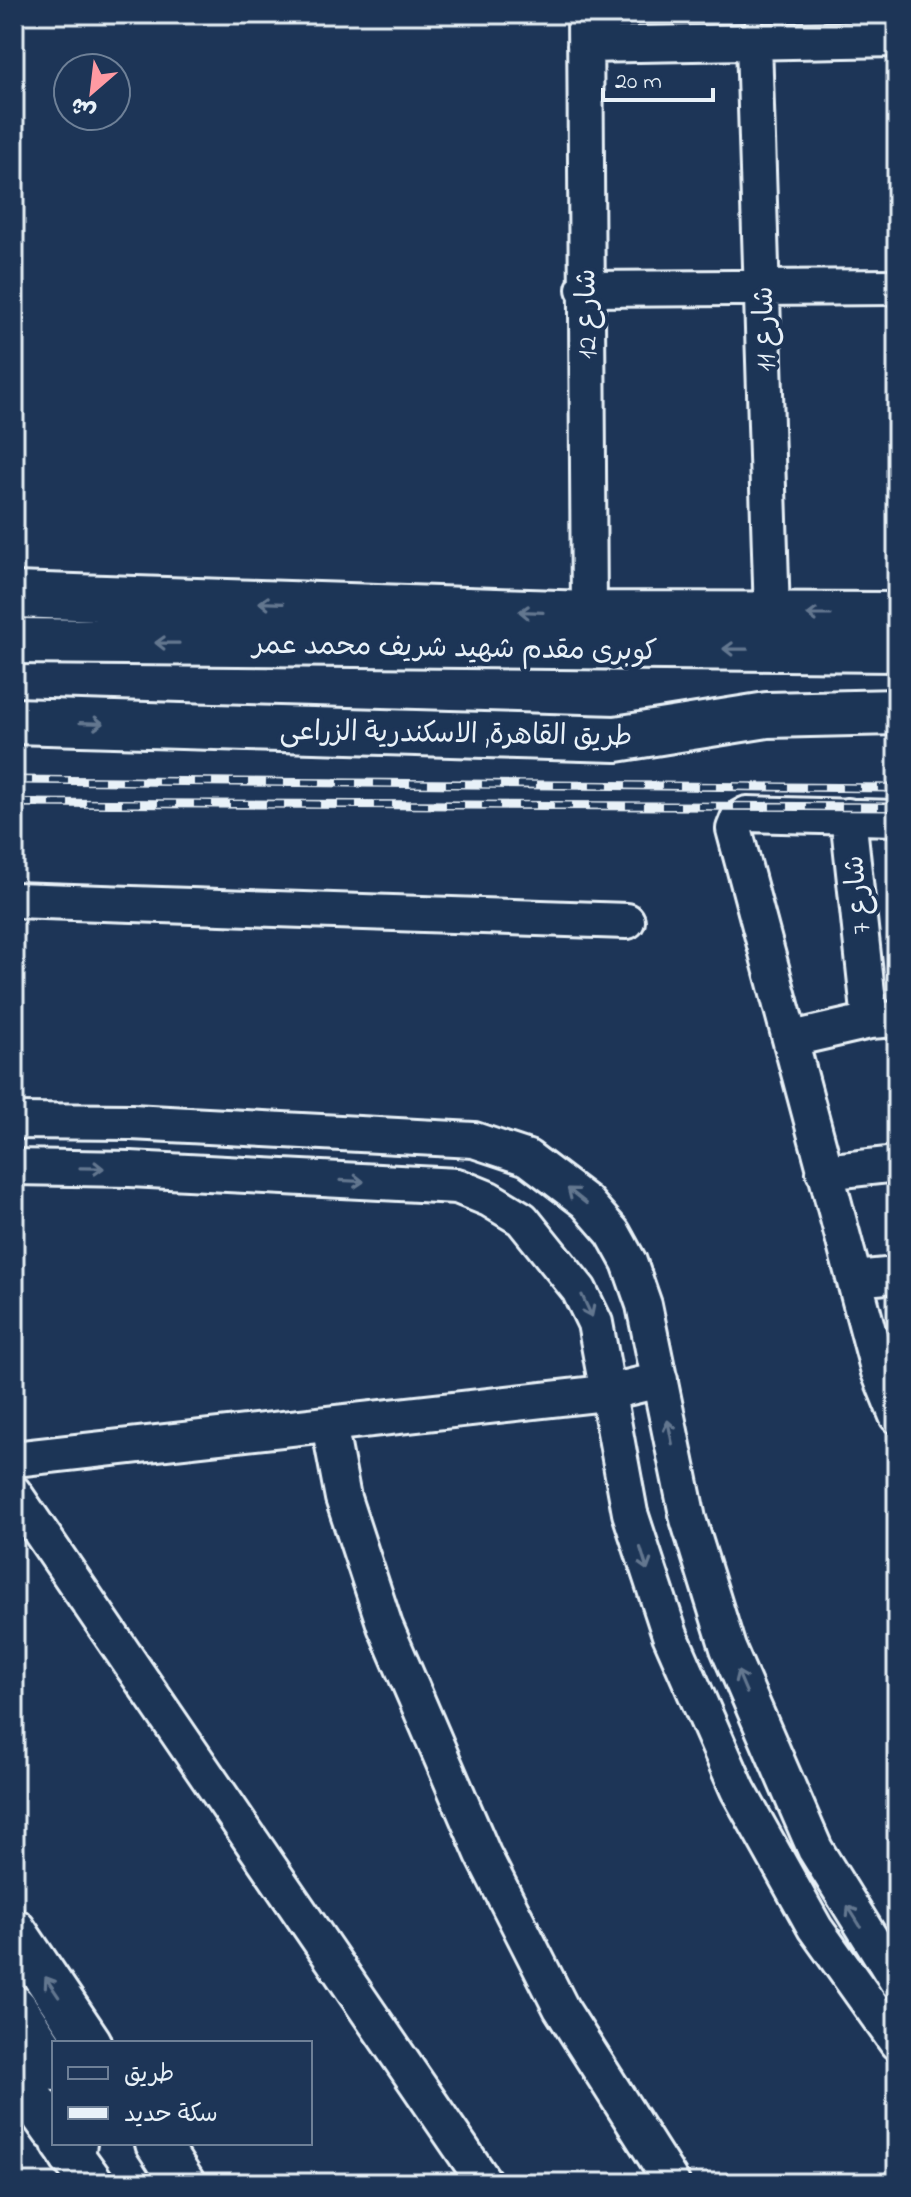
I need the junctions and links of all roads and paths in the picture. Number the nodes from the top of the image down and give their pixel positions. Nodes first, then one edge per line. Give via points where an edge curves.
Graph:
1 (754, 28) edge
2 (585, 30) edge
3 (897, 39) edge
4 (897, 287) edge
5 (761, 288) junction
6 (584, 289) junction
7 (14, 595) edge
8 (589, 614) junction
9 (772, 615) junction
10 (897, 615) edge
11 (14, 641) edge
12 (897, 649) edge
13 (897, 712) edge
14 (14, 721) edge
15 (653, 735) junction
16 (897, 739) edge
17 (848, 816) junction
18 (897, 818) edge
19 (14, 900) edge
20 (627, 921) dead end
21 (884, 1020) edge
22 (792, 1039) junction
23 (14, 1121) edge
24 (897, 1164) edge
25 (14, 1167) edge
26 (824, 1172) junction
27 (897, 1275) edge
28 (854, 1279) junction
29 (660, 1380) junction
30 (605, 1393) junction
31 (897, 1416) edge
32 (329, 1424) junction
33 (14, 1459) edge
34 (14, 1493) edge
35 (14, 1930) edge
36 (897, 1981) edge
37 (14, 2008) edge
38 (89, 2041) edge
39 (897, 2043) edge
40 (52, 2065) edge
41 (14, 2074) edge
42 (52, 2125) edge
43 (158, 2145) edge
44 (183, 2183) edge
45 (485, 2183) edge
46 (672, 2183) edge

1 - 2 street
1 - 3 street
1 - 5 street, شارع 11
2 - 6 street, شارع 12
4 - 5 street
5 - 6 street
5 - 9 street, شارع 11
6 - 8 street, شارع 12
8 -> 7 highway
8 - 9 highway
10 -> 9 highway
12 -> 11 highway, كوبرى مقدم شهيد شريف محمد عمر
13 - 15 highway, طريق القاهرة, الاسكندرية الزراعى via 767,715
14 -> 15 highway, طريق القاهرة, الاسكندرية الزراعى via 579,739
15 - 16 highway
17 - 18 street
17 - 21 street, شارع 7
17 - 22 street via 747,814 735,824
19 - 20 street
21 - 22 street
22 - 26 street
29 -> 23 street via 644,1305 613,1233 586,1202 528,1158 474,1140
24 - 26 street
25 -> 30 street via 457,1186 522,1219 568,1274 595,1323
26 - 28 street
27 - 28 street
28 - 31 street
29 - 30 street
36 -> 29 street via 815,1849 728,1648 688,1519
30 - 32 street
30 -> 39 street via 630,1513 652,1585 738,1790 815,1928
32 - 33 street
32 - 46 street via 343,1498 385,1626 483,1854 561,2008
34 - 45 street
38 -> 35 street
37 - 40 highway
41 - 42 street
43 - 44 street

